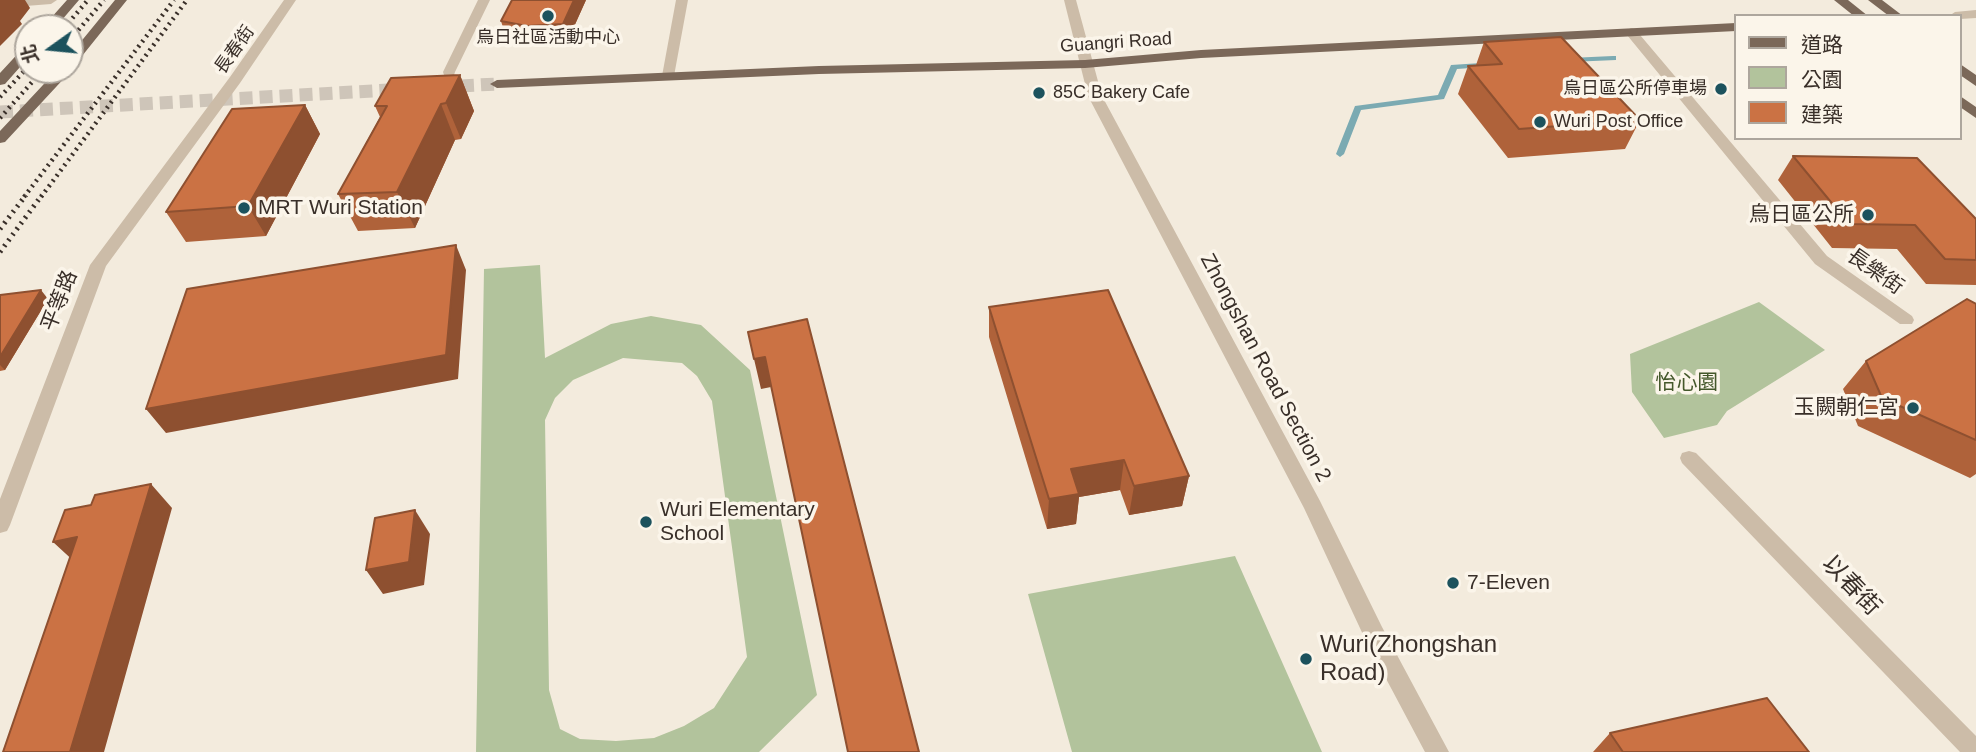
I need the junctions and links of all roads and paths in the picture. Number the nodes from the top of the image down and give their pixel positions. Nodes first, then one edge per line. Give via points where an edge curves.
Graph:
1 (51, 0) edge
2 (73, 0) edge
3 (121, 0) edge
4 (290, 0) edge
5 (484, 0) edge
6 (682, 0) edge
7 (1070, 0) edge
8 (1840, 0) edge
9 (1874, 0) edge
10 (0, 4) edge
11 (60, 14) edge
12 (1859, 14) edge
13 (1894, 14) edge
14 (1734, 27) edge
15 (1631, 32) junction
16 (84, 46) edge
17 (1084, 64) junction
18 (14, 65) edge
19 (1962, 70) edge
20 (449, 72) edge
21 (668, 76) junction
22 (0, 80) edge
23 (1976, 82) edge
24 (51, 84) edge
25 (497, 84) tunnel mouth
26 (1962, 102) edge
27 (1976, 114) edge
28 (207, 119) joint
29 (0, 139) edge
30 (1906, 320) dead end
31 (1689, 458) dead end
32 (0, 524) edge
33 (1437, 752) edge
34 (1976, 752) edge

1 - 10 street
2 - 11 main road
3 - 16 main road
4 - 28 street, 長春街
5 - 20 street
6 - 21 street
7 - 17 street, Zhongshan Road Section 2
8 - 12 main road
9 - 13 main road
14 - 15 main road, Guangri Road
15 - 17 main road, Guangri Road
15 - 30 street, 長樂街 via 1821,260
17 - 21 main road, Guangri Road
17 - 33 street, Zhongshan Road Section 2 via 1095,96
18 - 22 main road
19 - 23 main road
21 - 25 main road, Guangri Road
24 - 29 main road
26 - 27 main road
28 - 32 street, 平等路 via 98,265
31 - 34 street, 以春街

